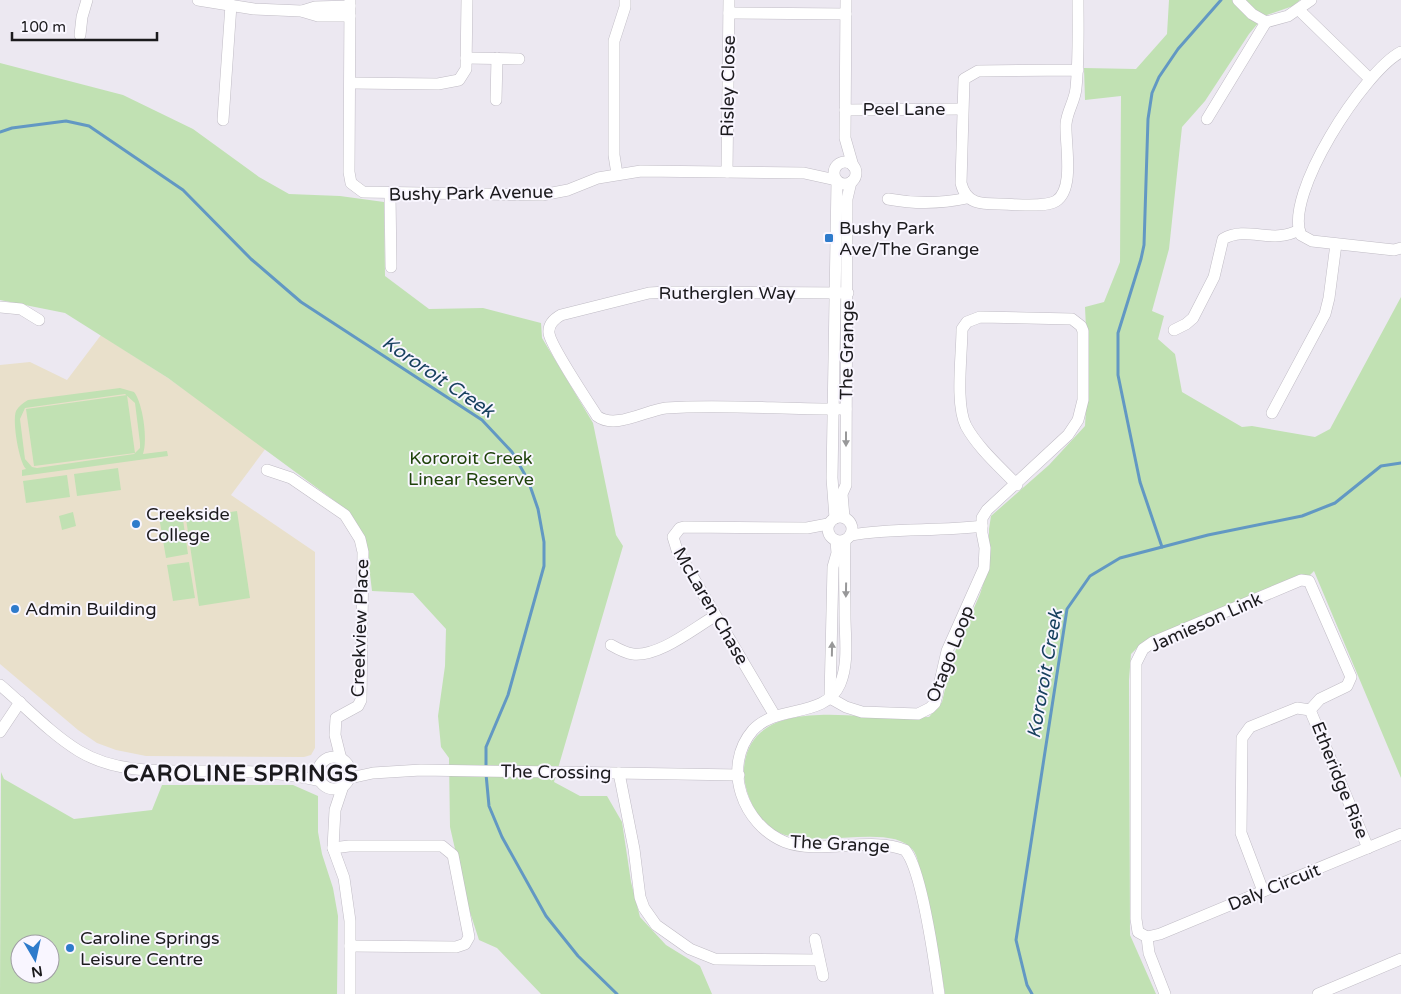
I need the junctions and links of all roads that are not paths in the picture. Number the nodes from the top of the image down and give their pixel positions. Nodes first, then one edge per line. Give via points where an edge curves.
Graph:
1 (87, 0) edge
2 (198, 0) edge
3 (467, 0) edge
4 (625, 0) edge
5 (729, 0) edge
6 (846, 0) edge
7 (1078, 0) edge
8 (1238, 0) edge
9 (1311, 0) edge
10 (231, 5) junction
11 (350, 7) edge
12 (1299, 10) junction
13 (729, 13) junction
14 (846, 14) junction
15 (1266, 22) junction
16 (80, 35) dead end
17 (1401, 52) edge
18 (466, 58) junction
19 (497, 58) junction
20 (519, 59) dead end
21 (1078, 70) junction
22 (1370, 79) junction
23 (350, 83) junction
24 (496, 100) dead end
25 (962, 109) junction
26 (845, 110) junction
27 (223, 120) dead end
28 (1207, 120) dead end
29 (845, 138) junction
30 (837, 166) junction
31 (853, 166) junction
32 (728, 172) junction
33 (804, 173) junction
34 (616, 174) junction
35 (837, 181) junction
36 (852, 182) junction
37 (390, 194) junction
38 (967, 198) junction
39 (888, 199) dead end
40 (842, 207) junction
41 (1299, 230) junction
42 (1336, 244) junction
43 (1401, 248) edge
44 (391, 267) dead end
45 (834, 293) junction
46 (848, 293) junction
47 (0, 307) edge
48 (39, 320) dead end
49 (1174, 330) dead end
50 (833, 409) junction
51 (846, 409) junction
52 (1272, 413) dead end
53 (267, 470) dead end
54 (1017, 485) junction
55 (982, 526) junction
56 (840, 529) junction
57 (715, 616) junction
58 (611, 645) dead end
59 (0, 685) edge
60 (830, 698) junction
61 (20, 702) junction
62 (1310, 710) junction
63 (775, 716) junction
64 (0, 732) edge
65 (335, 762) junction
66 (373, 773) junction
67 (619, 773) junction
68 (290, 774) junction
69 (739, 774) junction
70 (347, 782) junction
71 (325, 785) junction
72 (335, 810) junction
73 (1401, 834) edge
74 (333, 848) junction
75 (1368, 848) junction
76 (1264, 891) junction
77 (1146, 937) junction
78 (815, 939) dead end
79 (350, 946) junction
80 (1401, 959) edge
81 (819, 960) junction
82 (824, 976) dead end
83 (350, 994) edge
84 (939, 994) edge
85 (1165, 994) edge
86 (1318, 994) edge

1 - 16 street
2 - 10 street
3 - 18 street
4 - 34 street via 614,41
5 - 13 street, Risley Close
6 - 14 street
7 - 21 street
8 - 15 street
9 - 12 street
10 - 11 street via 301,11 315,7
10 - 27 street
11 - 23 street, Bushy Park Avenue
12 - 15 street via 1279,20
12 - 22 street
13 - 14 street
13 - 32 street, Risley Close
14 - 26 street
15 - 28 street
17 - 22 street
18 - 19 street
18 - 23 street via 463,75 452,82
19 - 20 street
19 - 24 street
21 - 25 street via 974,72 964,79
21 - 38 street via 1076,91 1068,108 1067,184 1062,196 1050,203 1039,204 987,204
22 - 41 street via 1340,118 1322,150 1305,194
23 - 37 street, Bushy Park Avenue via 351,183 363,192
25 - 26 street, Peel Lane
25 - 38 street via 961,183
26 - 29 street
29 - 30 street
29 - 31 street
30 - 31 street via 847,162
30 - 33 street, Bushy Park Avenue
30 - 35 street via 834,174
31 - 36 street via 856,172
32 - 33 street, Bushy Park Avenue
32 - 34 street, Bushy Park Avenue via 642,171
33 - 35 street, Bushy Park Avenue
34 - 37 street, Bushy Park Avenue via 542,195
35 - 36 street
35 - 40 street, The Grange
36 - 40 street, The Grange
37 - 44 street
38 - 39 street via 944,203
40 - 45 street, The Grange
40 - 46 street, The Grange
41 - 42 street via 1306,240
41 - 49 street via 1280,237 1235,234 1223,240 1214,277 1193,318
42 - 43 street
42 - 52 street via 1324,314
45 - 46 street, Rutherglen Way
45 - 50 street, The Grange
45 - 50 street, Rutherglen Way via 649,293 561,314 549,331 553,344 597,416 605,421 666,408
46 - 51 street, The Grange
47 - 48 street via 21,310
50 - 51 street, Rutherglen Way
50 - 56 street, The Grange via 832,478
51 -> 56 street, The Grange via 846,485 842,494
53 - 65 street, Creekview Place via 290,478 345,515 362,546 362,700 358,706 337,716
54 - 54 street via 1068,435 1078,420 1083,400 1083,331 1072,320 980,317 967,322 962,330 961,401 965,424
54 - 55 street via 987,510
55 - 56 street, McLaren Chase via 956,530
55 - 60 street, Otago Loop via 984,568 947,651 937,696 930,708 918,714 862,712
56 - 57 street, McLaren Chase via 680,528 674,537 674,546
56 - 60 street, The Grange via 846,656 841,682
57 - 58 street via 663,647 643,654 632,654
57 - 63 street, McLaren Chase
59 - 61 street
60 - 63 street, The Grange via 821,704
61 - 64 street
61 - 68 street via 54,733 80,751 109,764 142,770
62 - 75 street, Etheridge Rise
62 - 76 street, Etheridge Rise via 1297,708 1250,726 1242,738 1241,833
62 - 77 street, Jamieson Link via 1320,699 1347,686 1351,677 1309,581 1301,580 1143,649 1136,662 1136,919 1138,932
63 - 69 street, The Grange via 758,725 750,734 742,748
65 - 66 street, The Crossing
65 - 68 street
65 - 70 street
65 - 71 street
66 - 67 street, The Crossing via 450,770
66 - 70 street, The Crossing
67 - 69 street, The Crossing
67 - 81 street via 640,897 656,925 690,950 715,959
68 - 71 street
69 - 84 street, The Grange via 741,798 753,819 787,843 897,846 905,850 914,863
70 - 71 street, The Crossing
70 - 72 street
71 - 72 street
72 - 74 street
73 - 75 street, Daly Circuit
74 - 79 street via 344,878
74 - 79 street via 447,848 453,855 469,937 465,944 456,947
75 - 76 street, Daly Circuit
76 - 77 street, Daly Circuit
77 - 85 street
78 - 81 street
79 - 83 street
80 - 86 street
81 - 82 street

